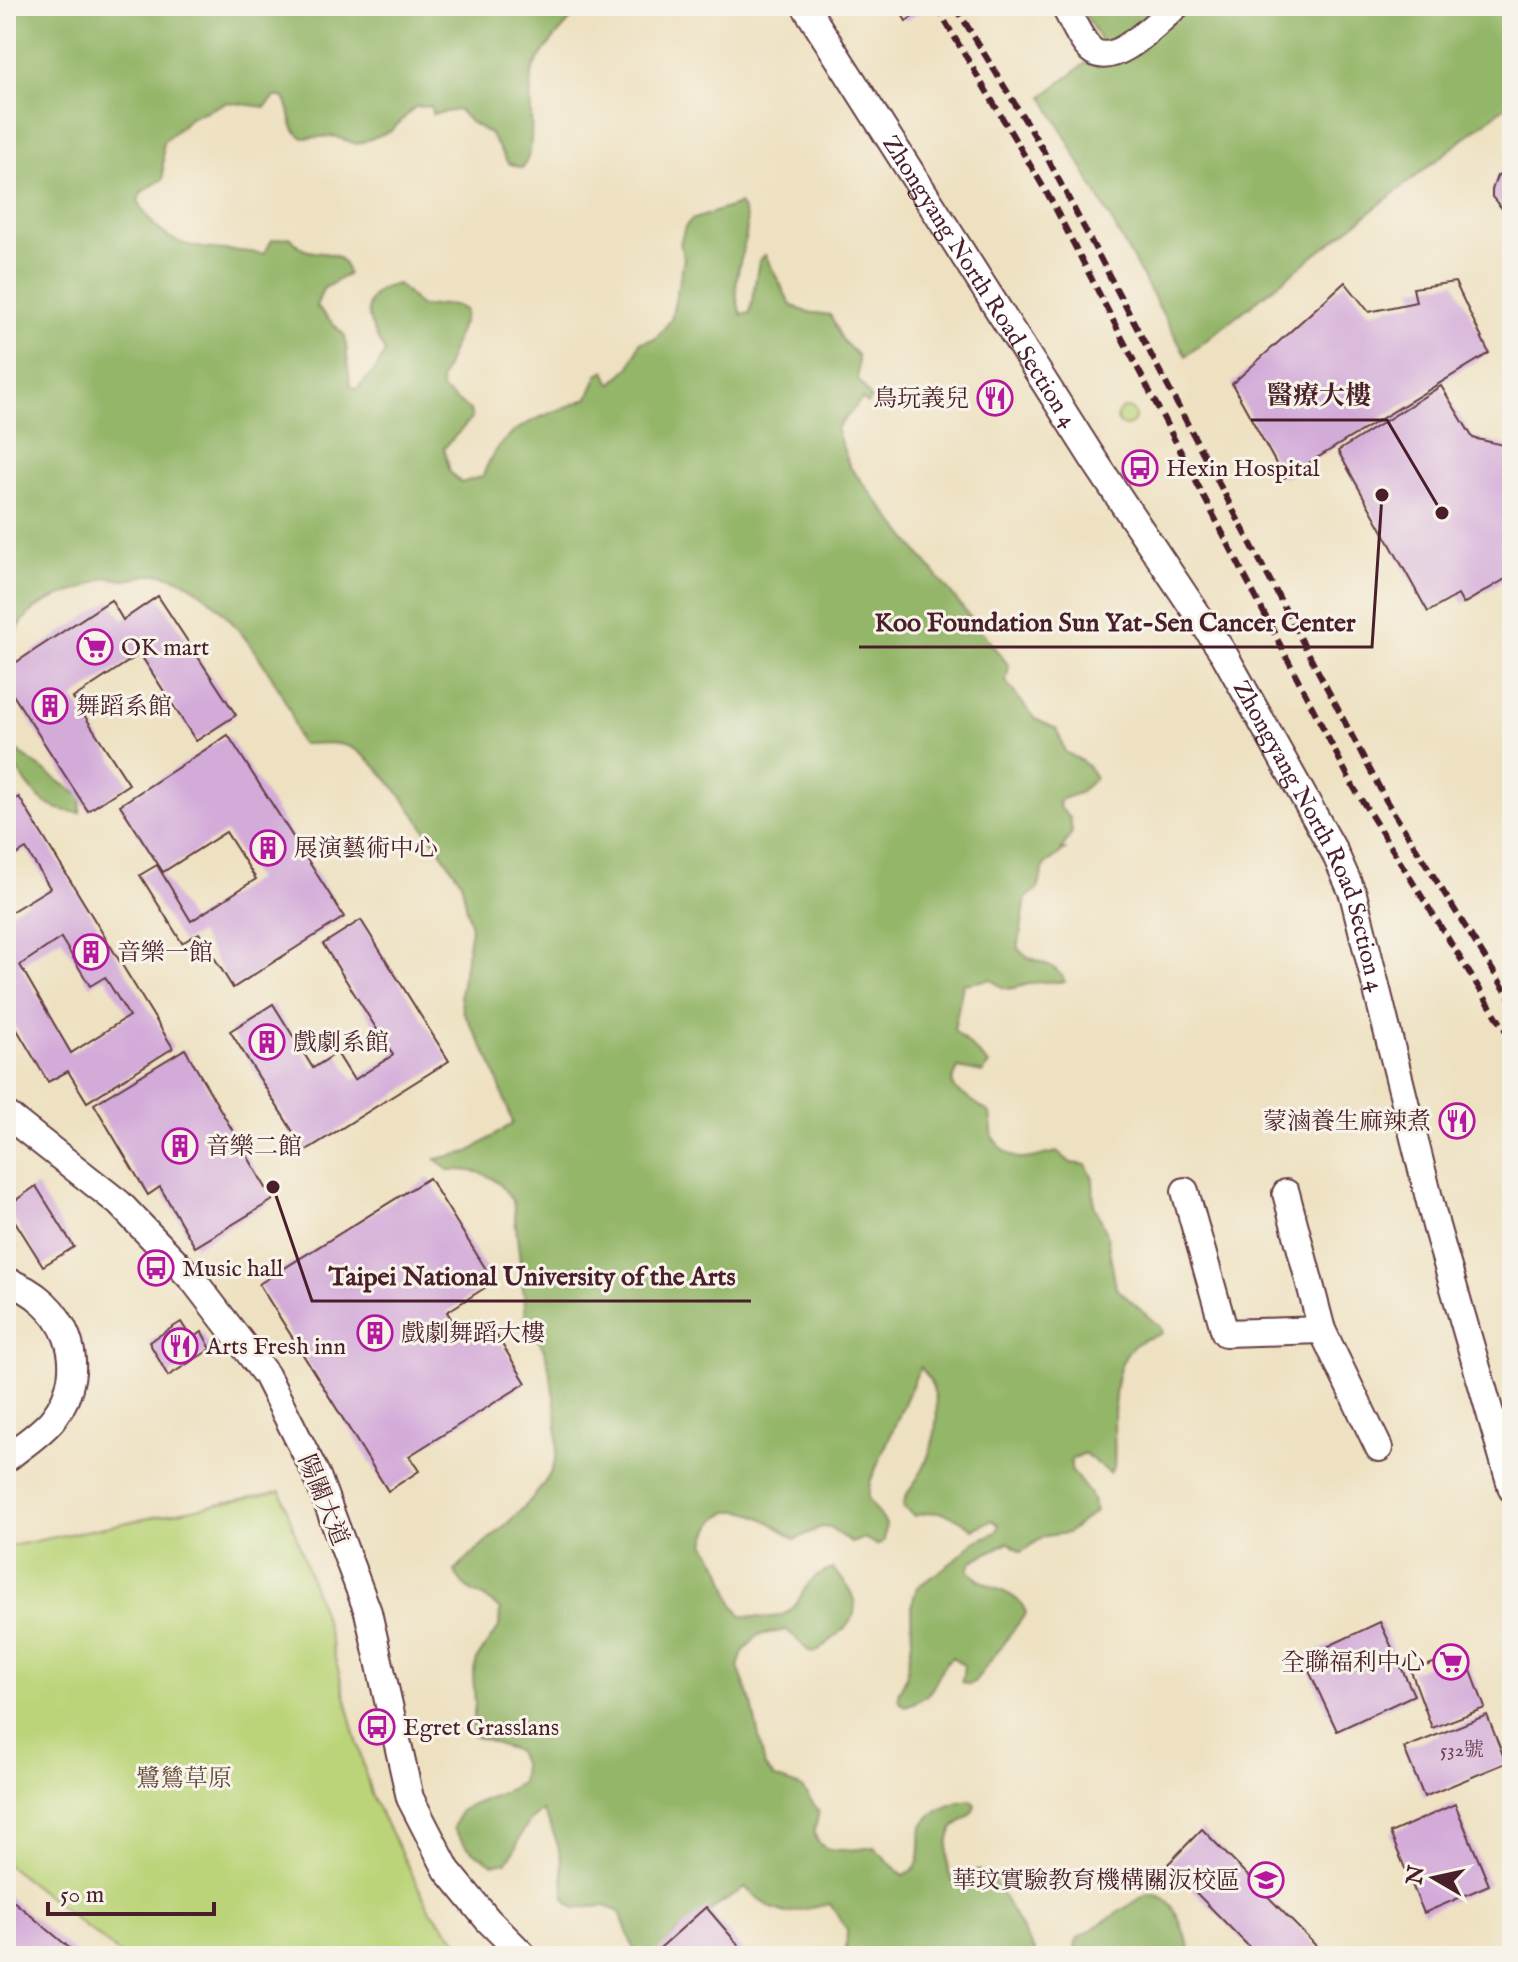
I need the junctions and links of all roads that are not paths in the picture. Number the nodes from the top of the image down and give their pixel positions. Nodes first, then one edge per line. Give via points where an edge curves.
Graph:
1 (805, 6) edge
2 (1064, 6) edge
3 (1176, 6) edge
4 (6, 1114) edge
5 (1185, 1191) dead end
6 (1286, 1193) dead end
7 (6, 1281) edge
8 (1322, 1330) junction
9 (1379, 1448) dead end
10 (6, 1459) edge
11 (1512, 1489) edge
12 (524, 1956) edge

1 - 11 street, Zhongyang North Road Section 4 via 1224,654 1334,851 1353,894 1436,1226
2 - 3 street via 1092,51 1107,56 1122,51
4 - 12 street, 陽關大道 via 119,1203 194,1281 266,1375 317,1476 368,1612 410,1798 447,1870
5 - 8 street via 1225,1333
6 - 8 street
7 - 10 street via 36,1294 59,1317 71,1348 71,1377 52,1419
8 - 9 street

